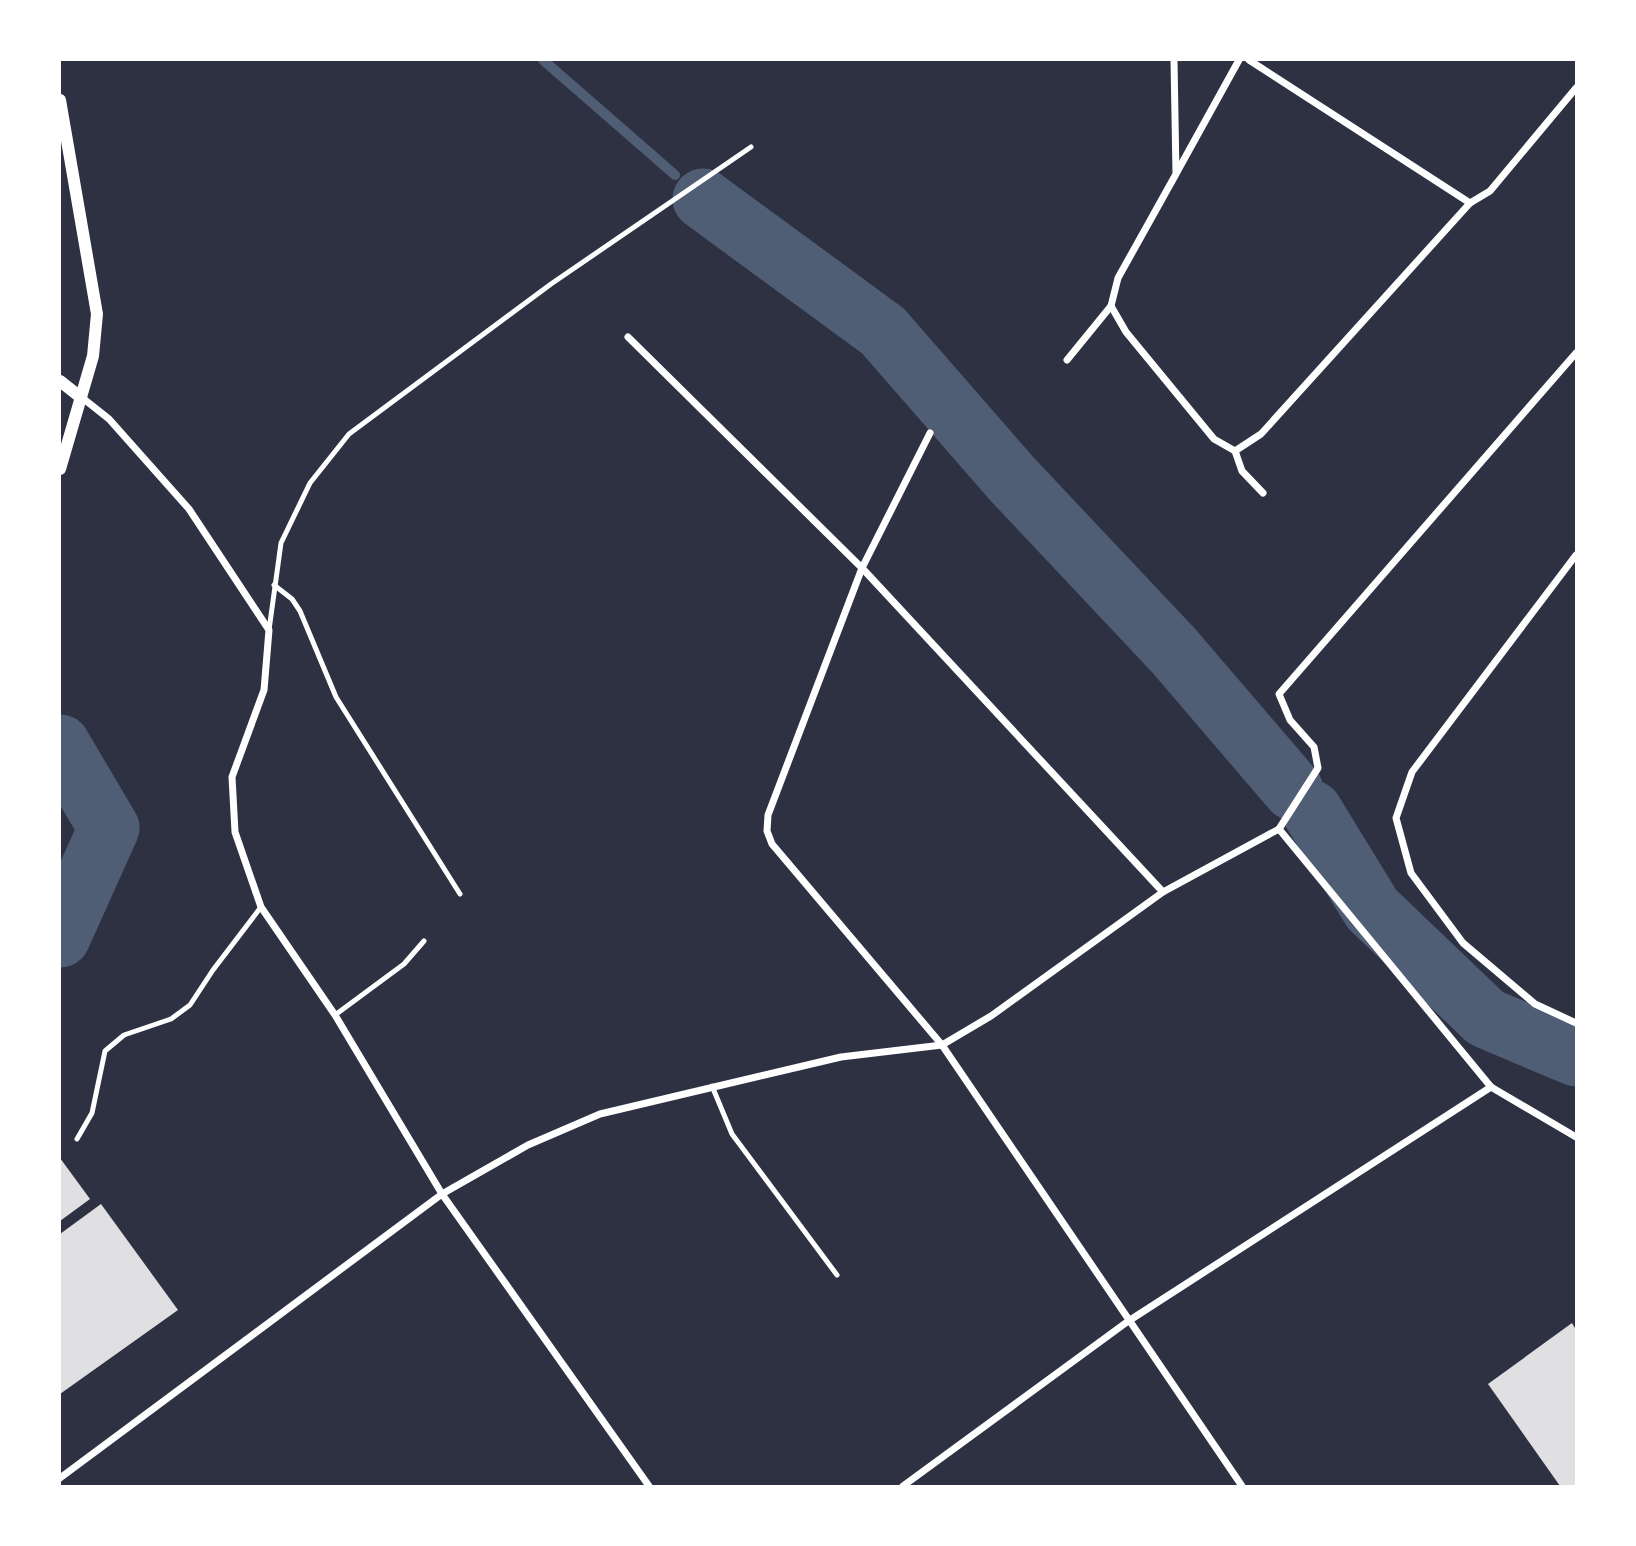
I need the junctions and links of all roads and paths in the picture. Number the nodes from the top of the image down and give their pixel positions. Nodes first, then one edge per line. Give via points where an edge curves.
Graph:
1 (1174, 60) edge
2 (1239, 60) edge
3 (1250, 60) edge
4 (1577, 88) edge
5 (60, 100) edge
6 (751, 147) dead end
7 (1176, 174) junction
8 (1470, 203) junction
9 (1111, 306) junction
10 (628, 337) dead end
11 (1577, 353) edge
12 (1067, 360) dead end
13 (60, 381) edge
14 (79, 396) junction
15 (930, 433) dead end
16 (1235, 451) junction
17 (60, 469) edge
18 (1263, 492) dead end
19 (1577, 555) edge
20 (862, 568) junction
21 (274, 585) junction
22 (269, 630) junction
23 (1279, 829) junction
24 (1163, 892) junction
25 (460, 894) dead end
26 (261, 907) junction
27 (424, 941) dead end
28 (335, 1015) junction
29 (1577, 1023) edge
30 (942, 1045) junction
31 (712, 1086) junction
32 (1491, 1087) junction
33 (1577, 1137) edge
34 (77, 1139) dead end
35 (442, 1194) junction
36 (837, 1275) dead end
37 (1127, 1322) junction
38 (60, 1476) edge
39 (68, 1486) edge
40 (649, 1486) edge
41 (903, 1486) edge
42 (1242, 1486) edge

1 - 7 street
2 - 7 street
3 - 8 street
4 - 8 street via 1490,191
5 - 14 street via 97,314 93,356
6 - 21 lane via 551,284 349,434 310,483 281,543
7 - 9 street via 1118,278
8 - 16 street via 1261,434
9 - 12 street
9 - 16 street via 1126,332 1214,439
10 - 20 street
11 - 23 street via 1279,694 1290,720 1314,747 1318,768
13 - 14 street
14 - 17 street
14 - 22 street via 109,419 189,509
15 - 20 street
16 - 18 street via 1242,471
19 - 29 street via 1412,772 1396,818 1411,873 1463,943 1535,1004
20 - 24 street
20 - 30 street via 768,815 767,831 772,844
21 - 22 lane
21 - 25 lane via 300,611 336,697
22 - 26 street via 264,690 232,778 235,832
23 - 24 street
23 - 32 street
24 - 30 street via 991,1016
26 - 28 street
26 - 34 lane via 190,1004 172,1019 124,1035 105,1051 92,1113
27 - 28 lane via 404,964
28 - 35 street
30 - 31 street via 841,1057
30 - 37 street
31 - 35 street via 600,1114 528,1145
31 - 36 lane via 732,1134
32 - 33 street
32 - 37 street
35 - 38 street
35 - 40 street
37 - 41 street
37 - 42 street
38 - 39 street

